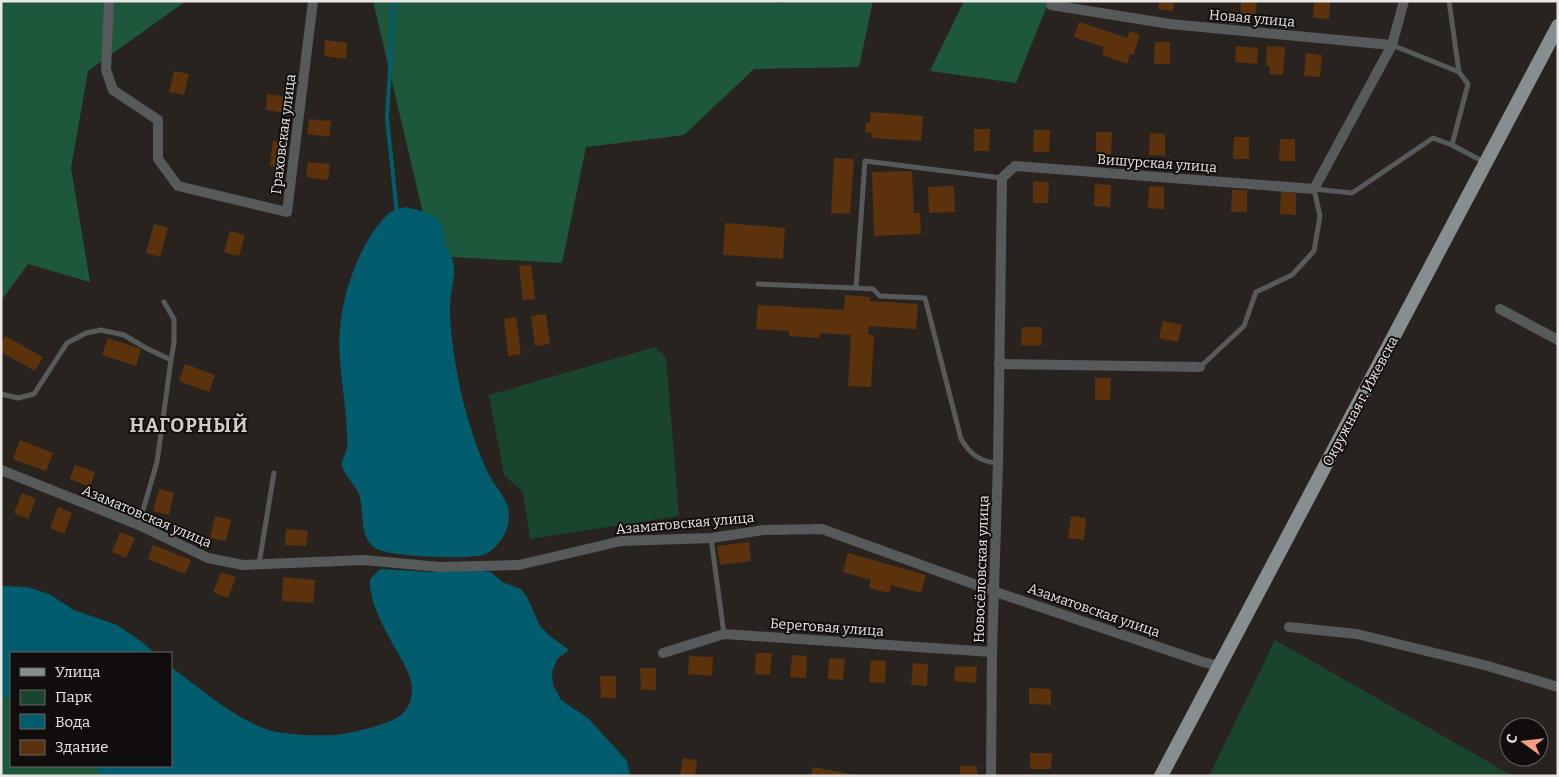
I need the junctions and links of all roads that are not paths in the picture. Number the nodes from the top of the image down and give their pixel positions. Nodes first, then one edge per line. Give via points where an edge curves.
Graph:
1 (109, 1) edge
2 (313, 1) edge
3 (1404, 1) edge
4 (1449, 1) edge
5 (1051, 4) dead end
6 (1558, 26) edge
7 (1392, 45) junction
8 (1459, 72) junction
9 (1452, 145) junction
10 (1486, 163) junction
11 (1002, 178) junction
12 (1314, 188) junction
13 (758, 284) dead end
14 (856, 288) junction
15 (164, 302) dead end
16 (1500, 309) dead end
17 (1558, 340) edge
18 (171, 360) junction
19 (999, 364) junction
20 (1200, 367) joint
21 (1, 394) edge
22 (998, 463) junction
23 (1, 470) edge
24 (274, 473) dead end
25 (138, 525) junction
26 (711, 538) junction
27 (259, 564) junction
28 (994, 591) junction
29 (1289, 627) dead end
30 (724, 634) junction
31 (992, 652) junction
32 (662, 653) dead end
33 (1219, 666) junction
34 (1558, 687) edge
35 (990, 776) edge
36 (1162, 776) edge

1 - 2 street, Граховская улица via 106,70 113,90 158,120 158,159 178,186 287,212
3 - 7 street
4 - 8 lane
5 - 7 street, Новая улица via 1170,24
6 - 10 main road, Окружная г. Ижевска
7 - 8 lane
7 - 12 street
8 - 9 lane via 1468,84
9 - 10 lane
9 - 12 lane via 1433,138 1352,193
10 - 33 main road, Окружная г. Ижевска
11 - 12 street, Вишурская улица via 1014,166
11 - 14 lane via 865,161
11 - 19 street, Новосёловская улица
12 - 20 lane via 1320,216 1314,250 1292,276 1256,292 1244,326
13 - 14 lane
14 - 22 lane via 873,289 880,296 925,298 960,439 968,451 986,462
15 - 18 lane via 174,319
16 - 17 street
18 - 21 lane via 124,335 101,330 86,333 67,343 34,394 18,398
18 - 25 lane via 158,462
19 - 20 street
19 - 22 street, Новосёловская улица
22 - 28 street, Новосёловская улица
23 - 25 street, Азаматовская улица
24 - 27 lane
25 - 27 street, Азаматовская улица via 208,558 243,565
26 - 27 street, Азаматовская улица via 621,541 519,565 440,567 364,560
26 - 28 street, Азаматовская улица via 764,530 822,529
26 - 30 lane
28 - 31 street, Новосёловская улица
28 - 33 street, Азаматовская улица
29 - 34 street via 1358,634
30 - 31 street, Береговая улица
30 - 32 street, Береговая улица
31 - 35 street, Новосёловская улица
33 - 36 main road, Окружная г. Ижевска

